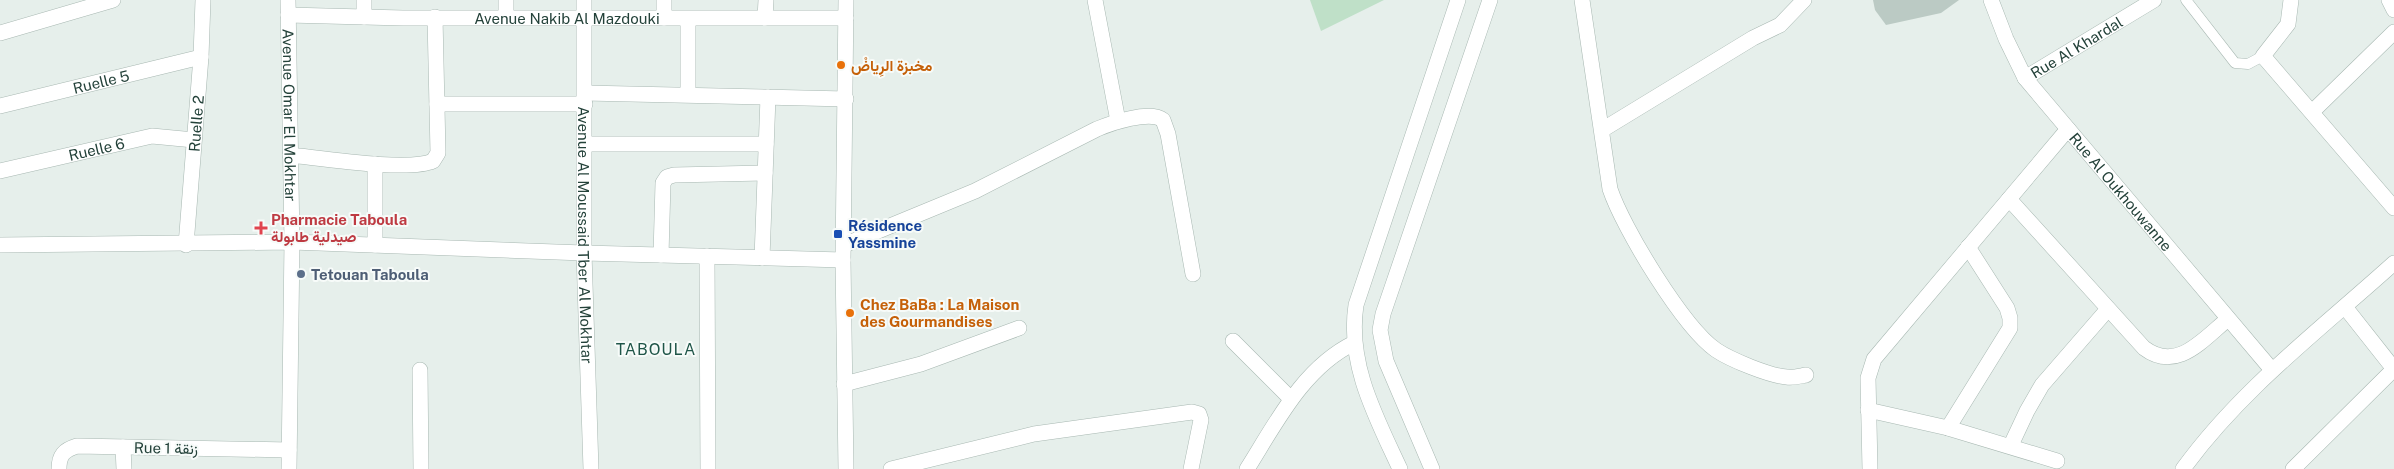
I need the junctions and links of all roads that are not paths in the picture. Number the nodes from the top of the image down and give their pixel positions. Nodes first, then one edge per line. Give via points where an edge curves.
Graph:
1 (113, 0) edge
2 (202, 0) edge
3 (364, 0) edge
4 (506, 0) edge
5 (584, 0) edge
6 (664, 0) edge
7 (766, 0) edge
8 (846, 0) edge
9 (1095, 0) edge
10 (1458, 0) edge
11 (1490, 0) edge
12 (1582, 0) edge
13 (1804, 0) edge
14 (1991, 0) edge
15 (2154, 0) edge
16 (2186, 0) edge
17 (2290, 0) edge
18 (2389, 0) edge
19 (288, 7) edge
20 (2394, 10) edge
21 (364, 16) junction
22 (435, 17) junction
23 (506, 17) junction
24 (584, 18) junction
25 (664, 18) junction
26 (688, 18) junction
27 (765, 18) junction
28 (846, 18) junction
29 (2394, 32) edge
30 (0, 33) edge
31 (2263, 56) junction
32 (201, 57) junction
33 (2026, 78) junction
34 (688, 94) junction
35 (768, 97) junction
36 (586, 98) junction
37 (846, 99) junction
38 (437, 104) junction
39 (0, 106) edge
40 (2313, 111) junction
41 (1118, 121) junction
42 (2068, 129) junction
43 (1602, 130) junction
44 (194, 140) junction
45 (585, 144) junction
46 (766, 144) junction
47 (290, 155) junction
48 (375, 164) junction
49 (0, 171) edge
50 (765, 173) junction
51 (2009, 199) junction
52 (2394, 208) edge
53 (292, 242) junction
54 (0, 245) edge
55 (186, 245) junction
56 (375, 245) junction
57 (1968, 247) junction
58 (844, 252) junction
59 (584, 253) junction
60 (661, 255) junction
61 (707, 256) junction
62 (762, 258) junction
63 (2394, 263) edge
64 (1193, 274) dead end
65 (2345, 307) junction
66 (2108, 309) junction
67 (2228, 318) junction
68 (1019, 328) dead end
69 (1233, 341) dead end
70 (1354, 343) junction
71 (2394, 369) edge
72 (420, 370) dead end
73 (2272, 370) junction
74 (1806, 375) dead end
75 (844, 384) junction
76 (1291, 399) junction
77 (1868, 410) junction
78 (1948, 428) junction
79 (2011, 445) junction
80 (123, 447) junction
81 (289, 450) junction
82 (2057, 460) dead end
83 (59, 469) edge
84 (124, 469) edge
85 (289, 469) edge
86 (421, 469) edge
87 (591, 469) edge
88 (708, 469) edge
89 (846, 469) edge
90 (891, 469) edge
91 (1191, 469) edge
92 (1247, 469) edge
93 (1400, 469) edge
94 (1432, 469) edge
95 (1870, 469) edge
96 (2183, 469) edge
97 (2293, 469) edge

1 - 30 street
2 - 32 street, Ruelle 2
3 - 21 street
4 - 23 street
5 - 24 street, Avenue Al Moussaid Tber Al Mokhtar
6 - 25 street
7 - 27 street
8 - 28 street
9 - 41 street
10 - 70 street via 1356,305
11 - 94 street via 1380,330 1386,361
12 - 43 street
13 - 43 street via 1780,25 1753,38
14 - 33 street, Rue Al Oukhouwanne
15 - 33 street, Rue Al Khardal
16 - 31 lane via 2235,63 2248,64
17 - 31 street via 2288,24
18 - 20 street
19 - 21 street, Avenue Nakib Al Mazdouki
19 - 47 street, Avenue Omar El Mokhtar
21 - 22 street, Avenue Nakib Al Mazdouki
22 - 23 street, Avenue Nakib Al Mazdouki
22 - 38 street
23 - 24 street, Avenue Nakib Al Mazdouki
24 - 25 street, Avenue Nakib Al Mazdouki
24 - 36 street, Avenue Al Moussaid Tber Al Mokhtar
25 - 26 street, Avenue Nakib Al Mazdouki
26 - 27 street, Avenue Nakib Al Mazdouki
26 - 34 street
27 - 28 street, Avenue Nakib Al Mazdouki
28 - 37 street
29 - 40 street
31 - 40 street
32 - 39 street, Ruelle 5
32 - 44 street, Ruelle 2
33 - 42 street, Rue Al Oukhouwanne
34 - 35 street
34 - 36 street
35 - 37 street
35 - 46 street
36 - 38 street
36 - 45 street, Avenue Al Moussaid Tber Al Mokhtar
37 - 58 street
38 - 48 street via 438,153 433,162
40 - 52 street
41 - 58 street
41 - 64 street via 1153,116 1159,117 1166,126
42 - 51 street
42 - 67 street, Rue Al Oukhouwanne
43 - 74 street via 1610,189 1621,218 1663,285 1699,333 1716,350 1763,370 1789,378
44 - 49 street, Ruelle 6 via 152,136
44 - 55 street, Ruelle 2
45 - 46 street
45 - 59 street, Avenue Al Moussaid Tber Al Mokhtar
46 - 50 street
47 - 48 street
47 - 53 street, Avenue Omar El Mokhtar
48 - 56 street
50 - 60 street via 667,177 663,183
50 - 62 street
51 - 57 street
51 - 66 street
53 - 55 street
53 - 56 street
53 - 81 street, Avenue Omar El Mokhtar
54 - 55 street
56 - 59 street
57 - 77 street via 1874,359 1868,378
57 - 78 street via 2007,308 2010,328
58 - 62 street
58 - 75 street
59 - 60 street
59 - 87 street, Avenue Al Moussaid Tber Al Mokhtar
60 - 61 street
61 - 62 street
61 - 88 street
63 - 65 street
65 - 71 street
65 - 73 street
66 - 67 street via 2144,348 2161,358 2174,358 2186,352
66 - 79 street via 2042,385
67 - 73 street, Rue Al Oukhouwanne
68 - 75 street via 921,364
69 - 76 street
70 - 76 street via 1316,370
70 - 93 street via 1364,388
71 - 97 street
72 - 86 street
73 - 96 street
75 - 89 street
76 - 92 street
77 - 78 street
77 - 95 street
78 - 79 street
79 - 82 street
80 - 81 street, Rue 1 زنقة
80 - 83 street, Rue 1 زنقة via 70,448 60,456
80 - 84 street
81 - 85 street, Avenue Omar El Mokhtar
90 - 91 street via 1034,434 1192,412 1199,414 1201,420

